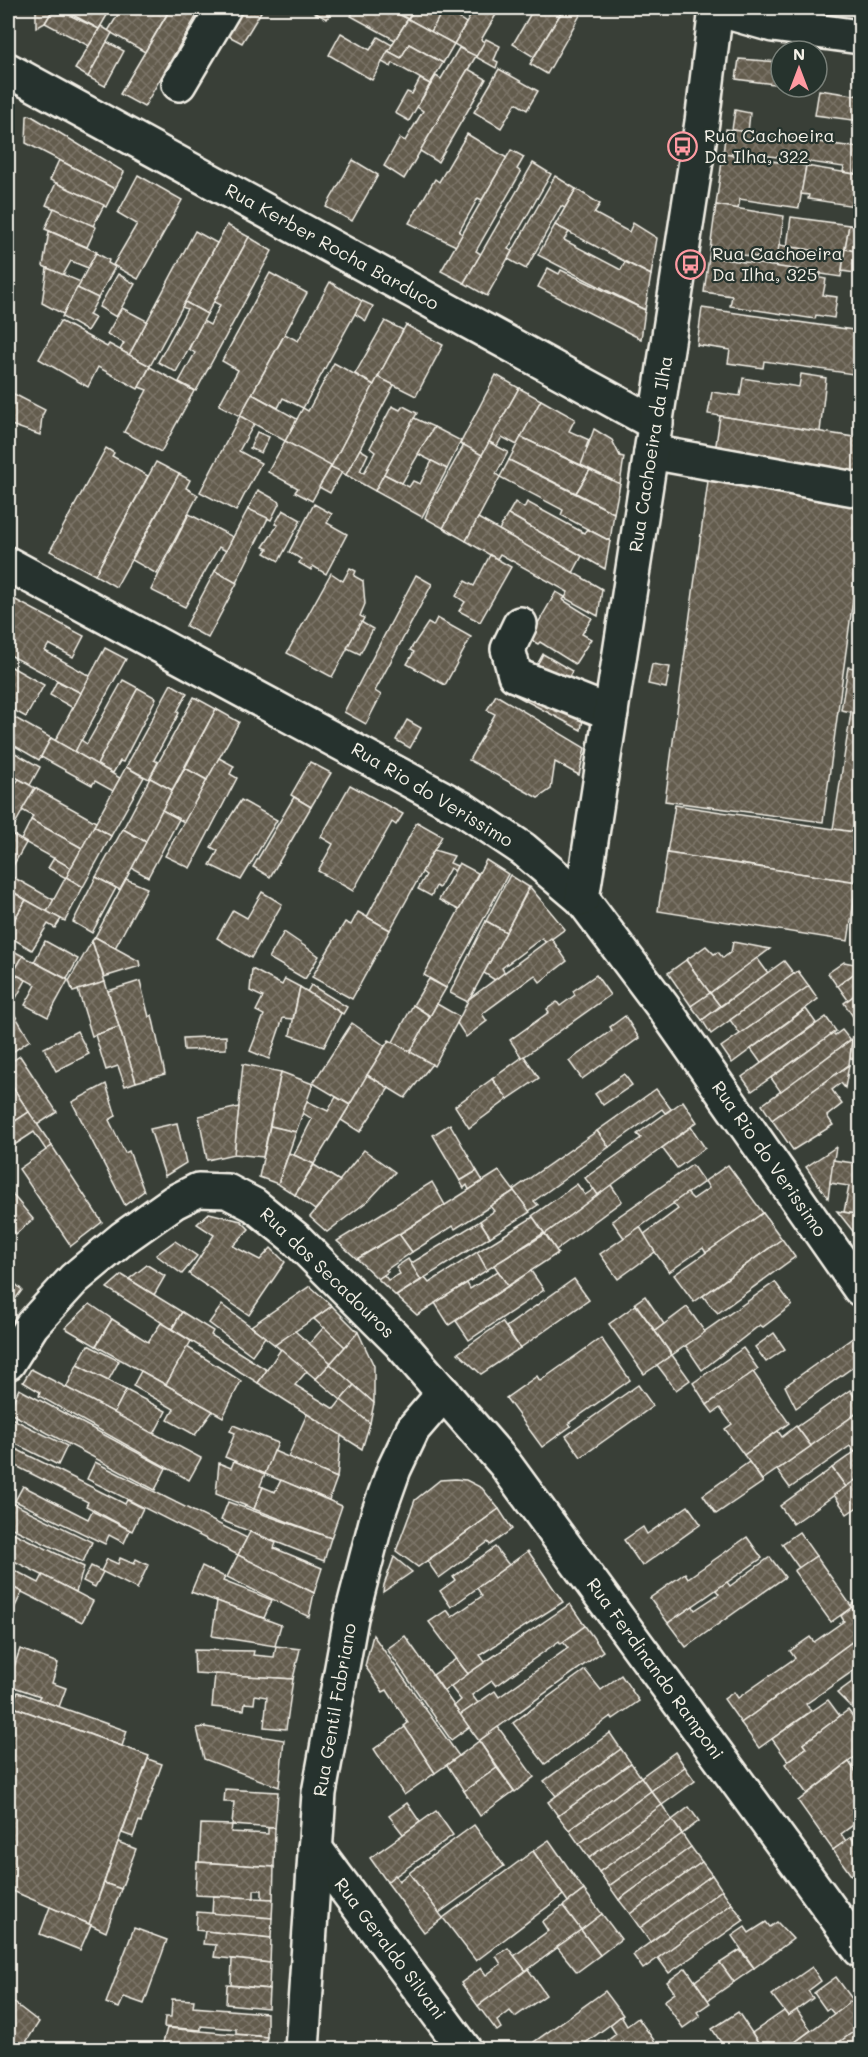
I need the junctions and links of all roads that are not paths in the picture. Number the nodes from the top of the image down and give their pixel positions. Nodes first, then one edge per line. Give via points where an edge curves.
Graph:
1 (224, 8) edge
2 (715, 8) edge
3 (861, 37) edge
4 (8, 70) edge
5 (179, 84) dead end
6 (653, 438) junction
7 (861, 490) edge
8 (8, 564) edge
9 (520, 624) dead end
10 (611, 713) junction
11 (582, 899) junction
12 (861, 1289) edge
13 (8, 1363) edge
14 (444, 1393) junction
15 (315, 1848) junction
16 (861, 1950) edge
17 (302, 2049) edge
18 (465, 2049) edge

1 - 5 street
2 - 3 street via 773,25
2 - 6 street, Rua Cachoeira da Ilha via 702,122
4 - 6 street, Rua Kerber Rocha Barduco
6 - 7 street, Rua Kerber Rocha Barduco
6 - 10 street, Rua Cachoeira da Ilha
8 - 11 street, Rua Rio do Verissimo via 463,809 523,849
9 - 10 street via 508,650 514,675
10 - 11 street, Rua Cachoeira da Ilha
11 - 12 street, Rua Rio do Verissimo via 663,1007
13 - 14 street, Rua dos Secadouros via 32,1325 67,1286 123,1238 198,1190 227,1191 254,1205 295,1238
14 - 15 street, Rua Gentil Fabriano via 413,1429 378,1514 351,1618 328,1737
14 - 16 street, Rua Ferdinando Ramponi via 505,1464
15 - 17 street, Rua Gentil Fabriano
15 - 18 street, Rua Geraldo Silvani

